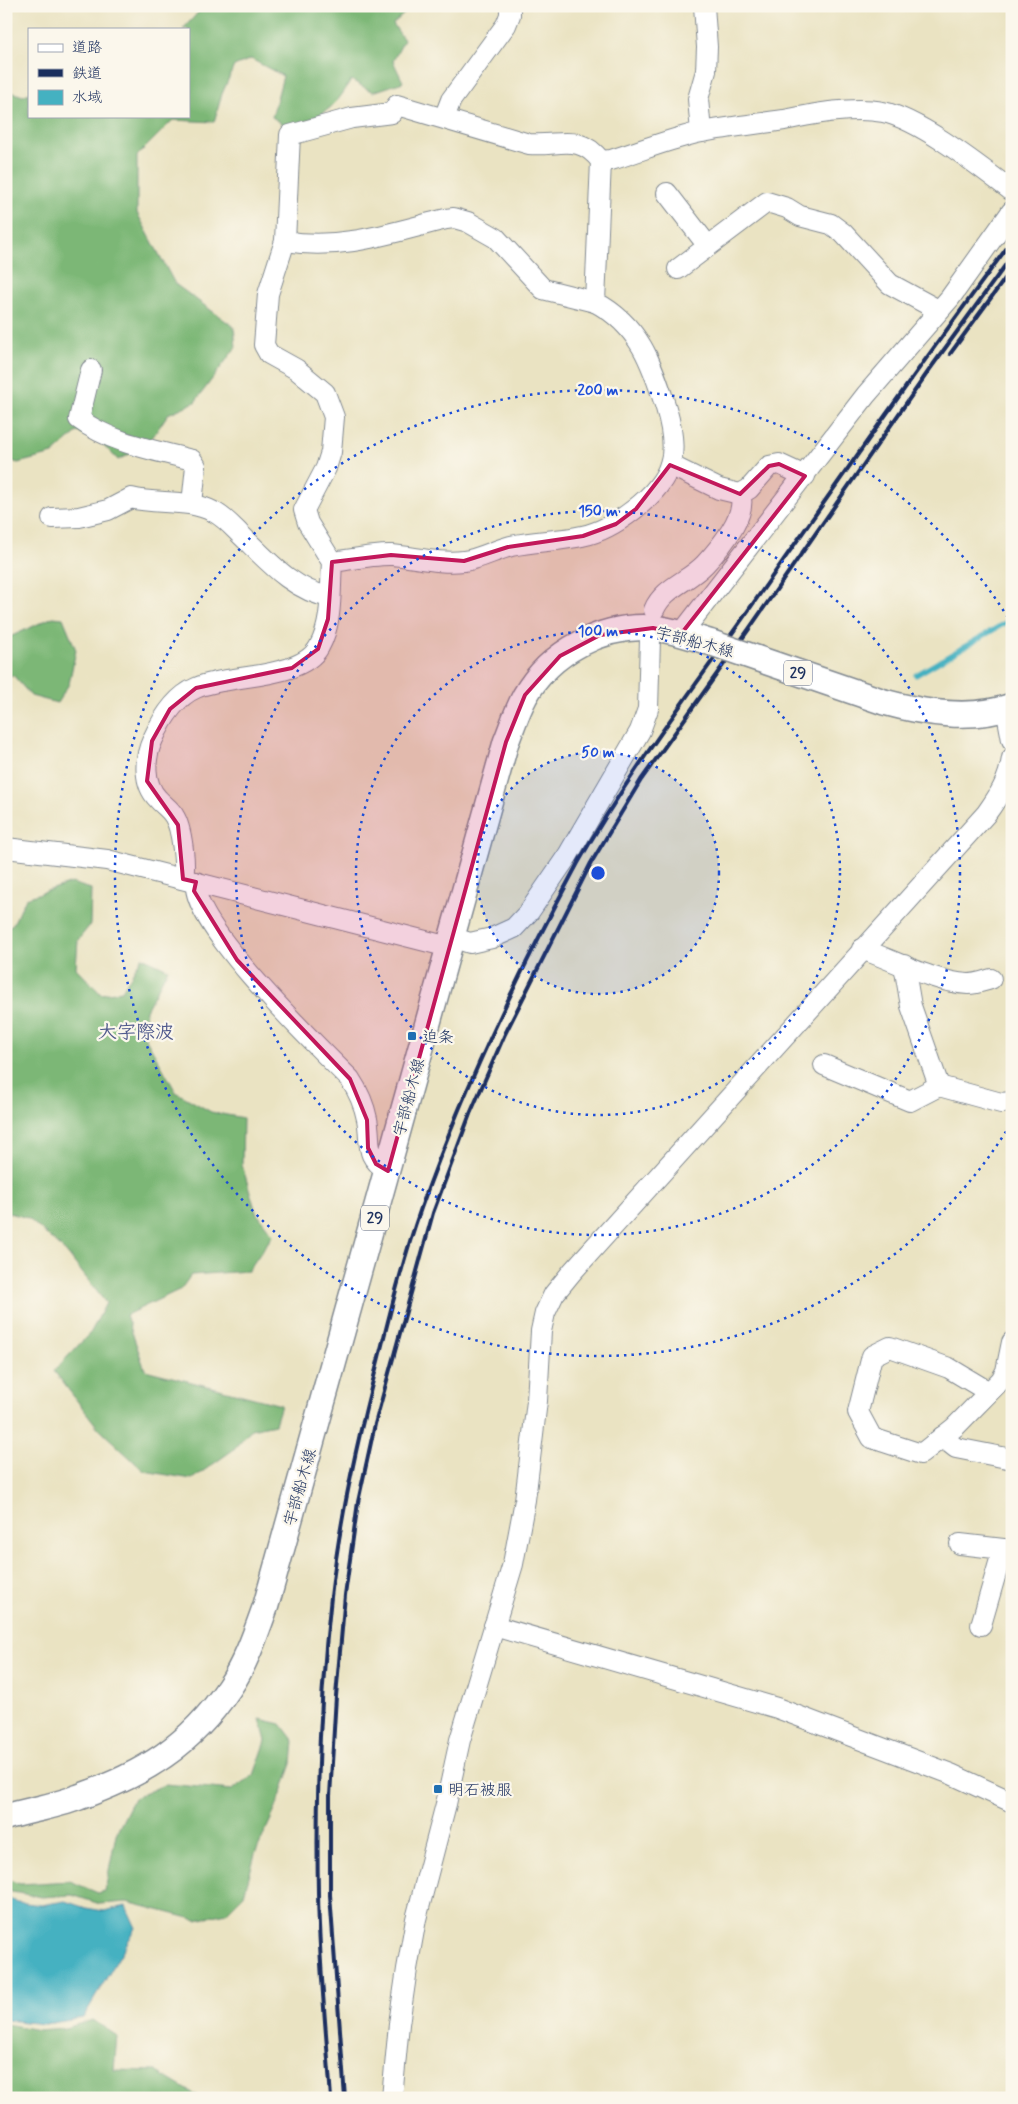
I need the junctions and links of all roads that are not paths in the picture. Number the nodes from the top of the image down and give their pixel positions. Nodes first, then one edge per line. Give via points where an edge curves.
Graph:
1 (510, 6) edge
2 (704, 6) edge
3 (444, 118) junction
4 (701, 132) junction
5 (600, 161) junction
6 (1012, 192) edge
7 (667, 193) dead end
8 (1012, 211) edge
9 (285, 241) junction
10 (708, 246) junction
11 (678, 269) dead end
12 (595, 302) junction
13 (938, 310) junction
14 (91, 370) dead end
15 (670, 465) junction
16 (805, 476) junction
17 (740, 494) junction
18 (192, 504) junction
19 (52, 518) dead end
20 (332, 562) junction
21 (330, 597) junction
22 (654, 610) dead end
23 (681, 634) junction
24 (650, 640) dead end
25 (1009, 707) edge
26 (1012, 740) edge
27 (1012, 758) edge
28 (6, 848) edge
29 (189, 880) junction
30 (450, 942) junction
31 (862, 949) junction
32 (904, 965) junction
33 (991, 979) dead end
34 (824, 1065) dead end
35 (939, 1086) junction
36 (1012, 1102) edge
37 (388, 1171) junction
38 (1012, 1342) edge
39 (1009, 1372) edge
40 (989, 1392) junction
41 (942, 1437) junction
42 (1012, 1459) edge
43 (960, 1544) dead end
44 (1008, 1549) edge
45 (981, 1625) dead end
46 (494, 1626) junction
47 (1012, 1802) edge
48 (6, 1817) edge
49 (392, 2098) edge

1 - 3 street via 506,25 451,100
2 - 4 street via 707,47 706,71 698,99
3 - 5 street via 529,144 542,146 574,141 594,152
3 - 9 street via 397,105 392,113 352,118 290,135
4 - 5 street
4 - 6 street via 816,114 884,112 929,134
5 - 12 street
7 - 10 street
8 - 13 street
9 - 12 street via 325,244 371,239 454,218 496,238 543,288
9 - 20 street via 268,294 264,345 269,354 296,369 325,393 334,416 331,452 326,468 304,510 308,524
10 - 11 street
10 - 13 street via 767,202 800,216 832,224 890,284
12 - 15 street via 620,317 638,340 655,374 672,434
13 - 16 street via 892,362
14 - 18 street via 79,419 95,431 192,460 196,466
15 - 17 street via 718,489
15 - 20 street via 659,484 636,509 616,524 583,536 508,547 464,561 439,562 391,555
16 - 17 street via 779,464 769,466 749,489
16 - 23 street
17 - 22 street via 743,503 738,521 704,565 666,594
18 - 19 street via 146,502 131,498 108,510 79,517
18 - 21 street via 226,520 260,554 306,591
20 - 21 street
21 - 29 street via 328,619 318,650 292,668 196,688 170,709 152,741 147,781 178,825 184,870
23 - 25 main road, 宇部船木線 / 29, bridge via 919,711 956,714
23 - 30 main road, 宇部船木線 / 29 via 644,628 600,635 560,656 534,683 525,695 506,742
24 - 30 street via 648,709 640,731 543,893 514,928 470,943
25 - 26 street
27 - 31 street via 1001,794 986,814
28 - 29 street via 107,860
29 - 30 street
29 - 37 street via 199,902 237,960 350,1079 360,1095 367,1120 368,1148 376,1164
30 - 37 main road, 宇部船木線 / 29
31 - 32 street
31 - 46 street via 554,1294 545,1313 542,1331 525,1500 513,1564
32 - 33 street via 954,982 970,984
32 - 35 street via 911,1006
34 - 35 street via 910,1102
35 - 36 street via 1001,1103
37 - 48 main road, 宇部船木線 / 29 via 266,1605 248,1653 230,1687 191,1734 148,1767 78,1798
38 - 39 street
39 - 40 street
40 - 41 street
40 - 41 street via 949,1368 890,1347 872,1356 858,1412 872,1438 921,1454
41 - 42 street via 956,1448
43 - 44 street
44 - 45 street
46 - 47 street via 776,1708 951,1774
46 - 49 street via 460,1740 416,1919 399,2024

